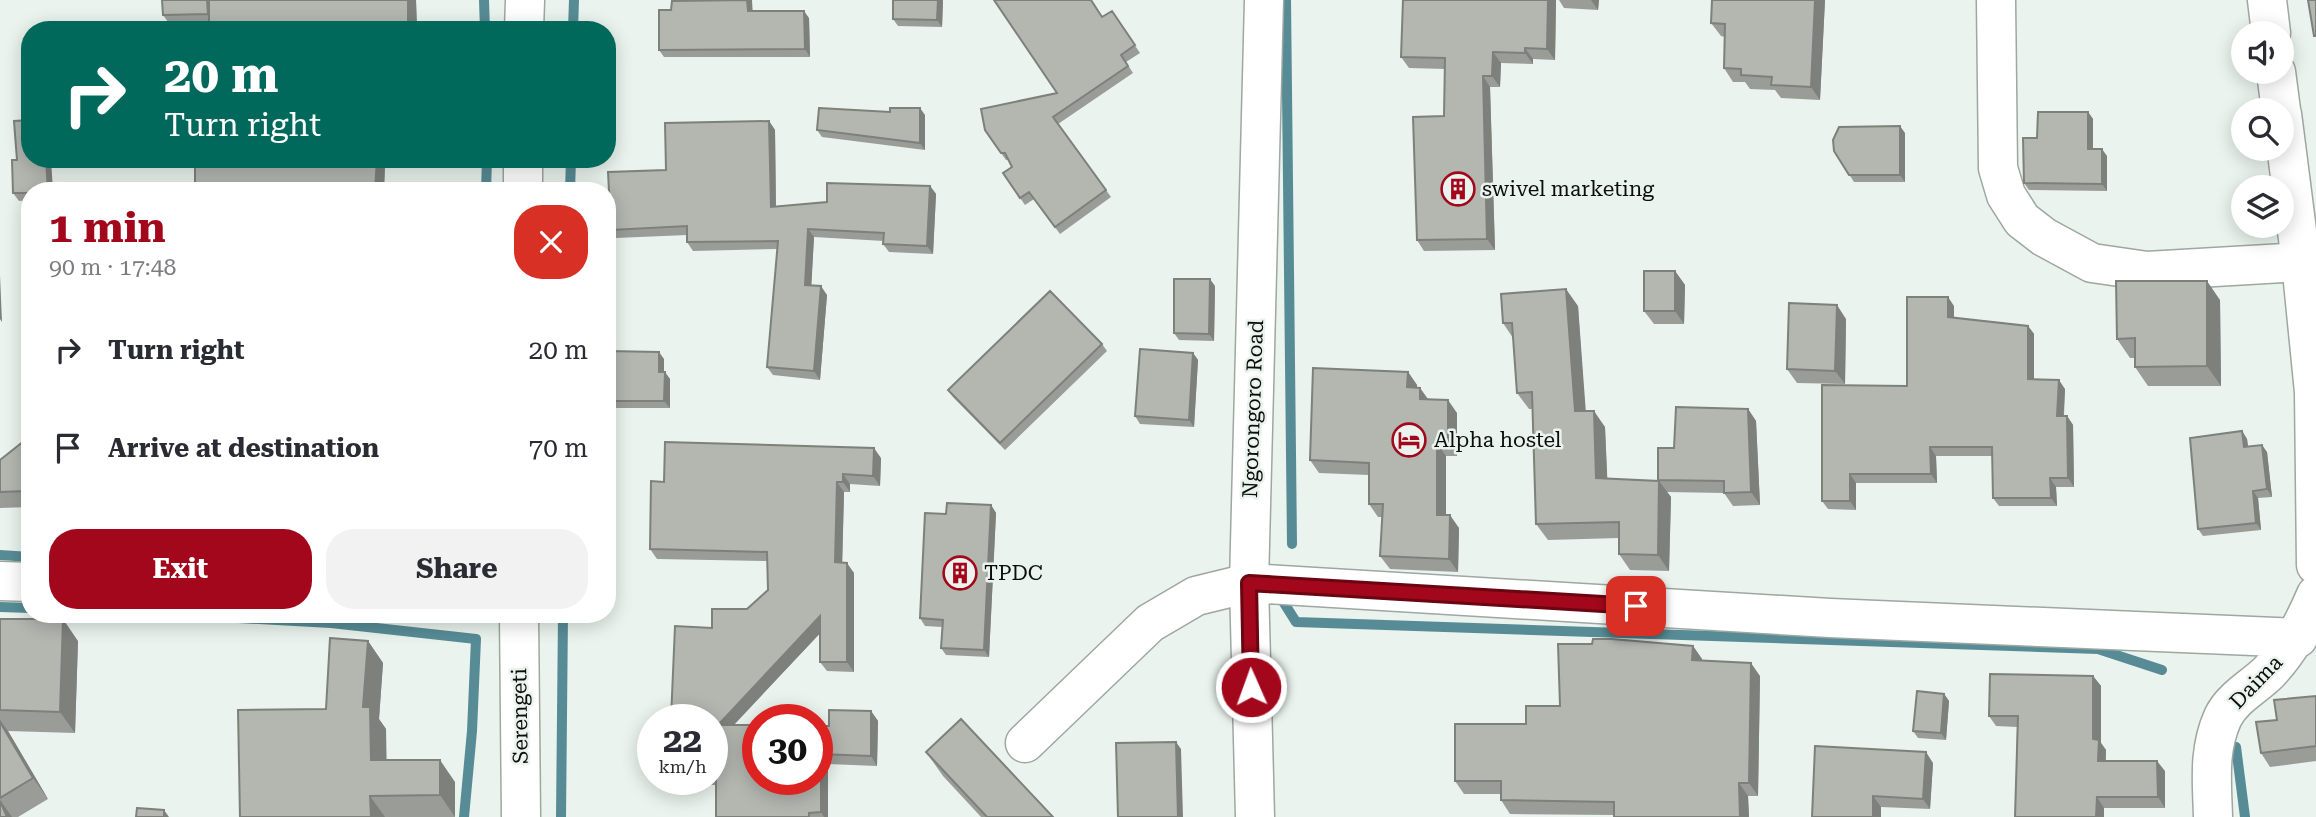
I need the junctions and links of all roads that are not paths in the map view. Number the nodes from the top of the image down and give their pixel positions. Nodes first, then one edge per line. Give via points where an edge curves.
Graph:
1 (525, 0) edge
2 (1264, 0) edge
3 (1996, 0) edge
4 (2267, 0) edge
5 (524, 21) edge
6 (2270, 21) edge
7 (2288, 161) edge
8 (2301, 262) junction
9 (2315, 392) edge
10 (2316, 565) edge
11 (0, 581) edge
12 (21, 582) edge
13 (1249, 583) junction
14 (2316, 595) edge
15 (519, 623) edge
16 (2298, 638) junction
17 (1025, 743) dead end
18 (522, 817) edge
19 (1255, 817) edge
20 (2213, 817) edge

1 - 5 street
2 - 13 street, Ngorongoro Road
3 - 8 street via 1998,168 2006,195 2022,220 2092,263 2147,271
4 - 6 street
7 - 8 street
8 - 9 street
9 - 10 street
11 - 12 street
13 - 16 street via 1830,618
13 - 17 street via 1196,596 1150,623
13 - 19 street, Ngorongoro Road
14 - 16 street, Daima
15 - 18 street, Serengeti
16 - 20 street, Daima via 2224,715 2211,759

